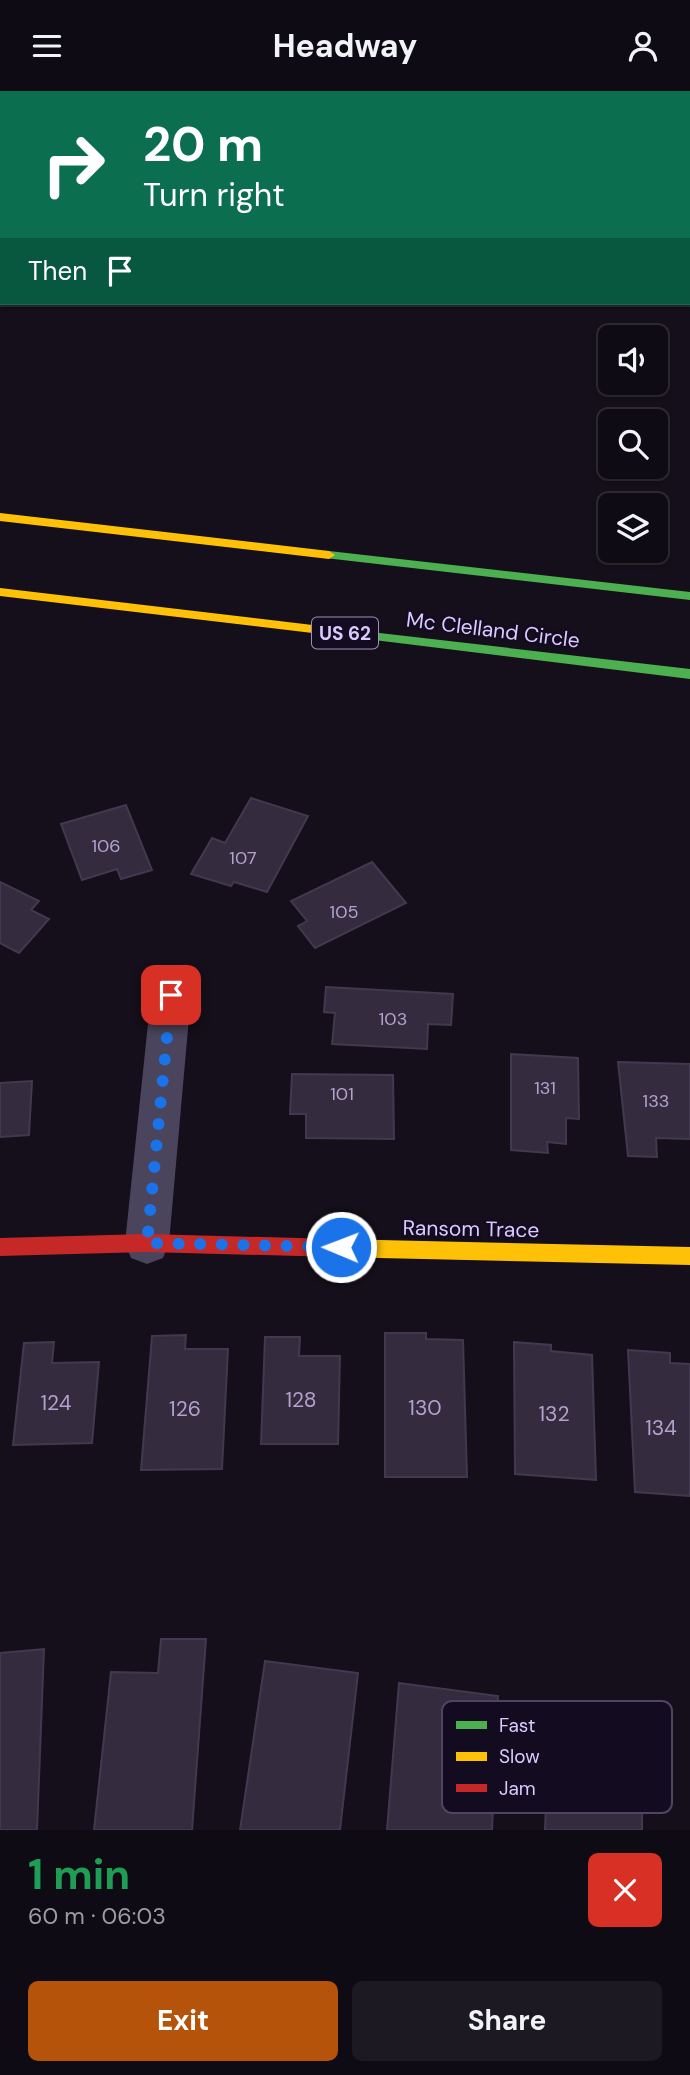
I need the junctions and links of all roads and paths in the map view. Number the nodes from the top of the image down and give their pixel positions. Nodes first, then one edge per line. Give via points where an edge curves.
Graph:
1 (0, 517) edge
2 (0, 592) edge
3 (690, 596) edge
4 (690, 674) edge
5 (171, 995) dead end
6 (147, 1243) junction
7 (0, 1247) edge
8 (690, 1256) edge

1 - 3 main road
2 - 4 main road, Mc Clelland Circle / US 62
5 - 6 street
6 - 7 main road, Ransom Trace
6 - 8 main road, Ransom Trace

